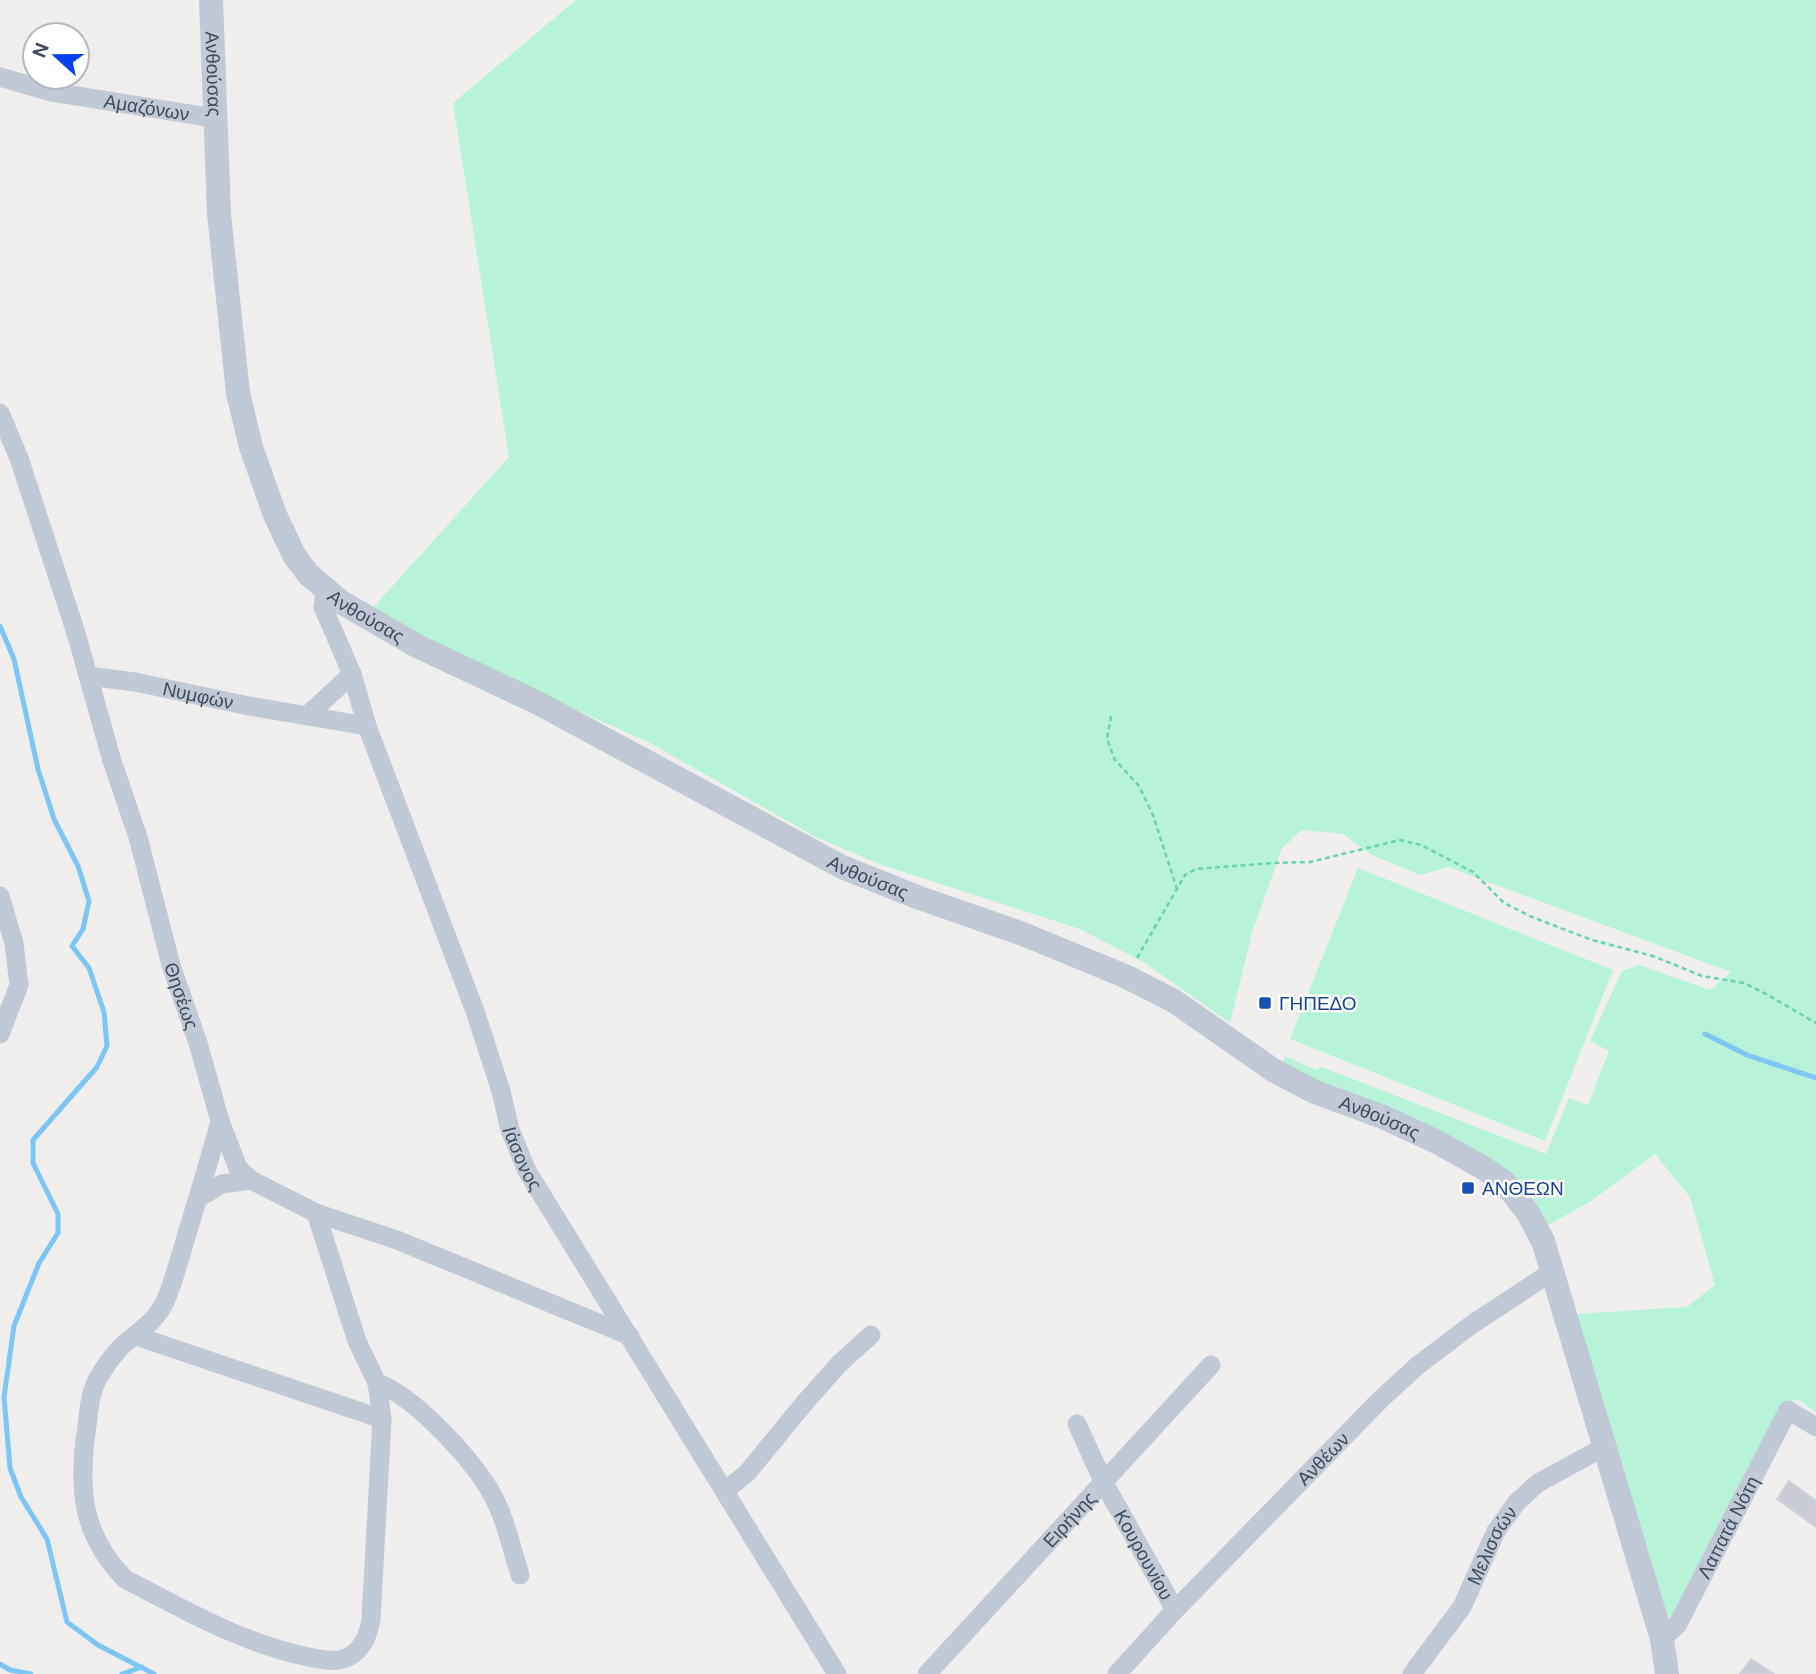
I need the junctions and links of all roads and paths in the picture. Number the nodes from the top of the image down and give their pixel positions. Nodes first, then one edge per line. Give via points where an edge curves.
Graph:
1 (211, 0) edge
2 (0, 78) edge
3 (214, 118) junction
4 (0, 413) edge
5 (325, 590) junction
6 (352, 674) junction
7 (88, 676) junction
8 (309, 714) junction
9 (1111, 716) dead end
10 (368, 726) junction
11 (1177, 889) junction
12 (0, 896) edge
13 (1127, 976) junction
14 (1816, 1023) edge
15 (0, 1034) edge
16 (219, 1121) junction
17 (251, 1180) junction
18 (200, 1197) junction
19 (316, 1213) junction
20 (1553, 1271) junction
21 (872, 1335) dead end
22 (136, 1336) junction
23 (630, 1336) junction
24 (1211, 1365) dead end
25 (377, 1383) junction
26 (382, 1419) junction
27 (1077, 1424) dead end
28 (1816, 1427) edge
29 (1604, 1447) junction
30 (1104, 1483) junction
31 (725, 1491) junction
32 (520, 1575) dead end
33 (1175, 1610) junction
34 (1662, 1639) junction
35 (838, 1674) edge
36 (927, 1674) edge
37 (1117, 1674) edge
38 (1412, 1674) edge
39 (1667, 1674) edge

1 - 3 street, Ανθούσας
2 - 3 street, Αμαζόνων via 52,92
3 - 5 street, Ανθούσας via 223,257 246,429 283,534 308,574
4 - 7 street, Θησέως via 19,458
5 - 6 street, Ιάσονος via 323,607
5 - 13 street, Ανθούσας via 417,646 538,703 842,867
6 - 8 street
6 - 10 street, Ιάσονος
7 - 8 street, Νυμφών
7 - 16 street, Θησέως
8 - 10 street, Νυμφών
9 - 11 path via 1107,739 1115,760 1139,786 1153,815
10 - 23 street, Ιάσονος via 475,1011 527,1171
11 - 13 path
11 - 14 path via 1185,875 1196,869 1310,862 1400,839 1473,872 1504,903 1532,917 1702,976 1744,984
12 - 15 street via 14,943 19,985
13 - 20 street, Ανθούσας via 1174,1001 1273,1070 1315,1092 1412,1130 1504,1182 1537,1227
16 - 17 street, Θησέως via 239,1168
16 - 18 street
17 - 18 street via 222,1184
17 - 19 street, Θησέως
18 - 22 street via 161,1310
19 - 23 street, Θησέως via 397,1240
19 - 25 street via 357,1341
20 - 29 street, Ανθούσας
20 - 33 street, Ανθέων via 1417,1366
21 - 31 street via 840,1363 747,1473
22 - 26 street
22 - 26 street via 120,1348 92,1393 82,1462 83,1492 97,1545 125,1578 194,1615 271,1648 340,1660 350,1657 367,1638 376,1571
23 - 31 street, Ιάσονος
24 - 30 street, Ειρήνης
25 - 26 street
25 - 32 street via 418,1409 490,1490
27 - 30 street, Κουρουνίου
28 - 34 street, Λαπατά Νότη via 1788,1410 1678,1624
29 - 34 street, Ανθούσας
29 - 38 street, Μελισσών via 1538,1483 1517,1502 1496,1531 1462,1607
30 - 33 street, Κουρουνίου
30 - 36 street, Ειρήνης
31 - 35 street, Ιάσονος
33 - 37 street, Ανθέων
34 - 39 street, Ανθούσας

